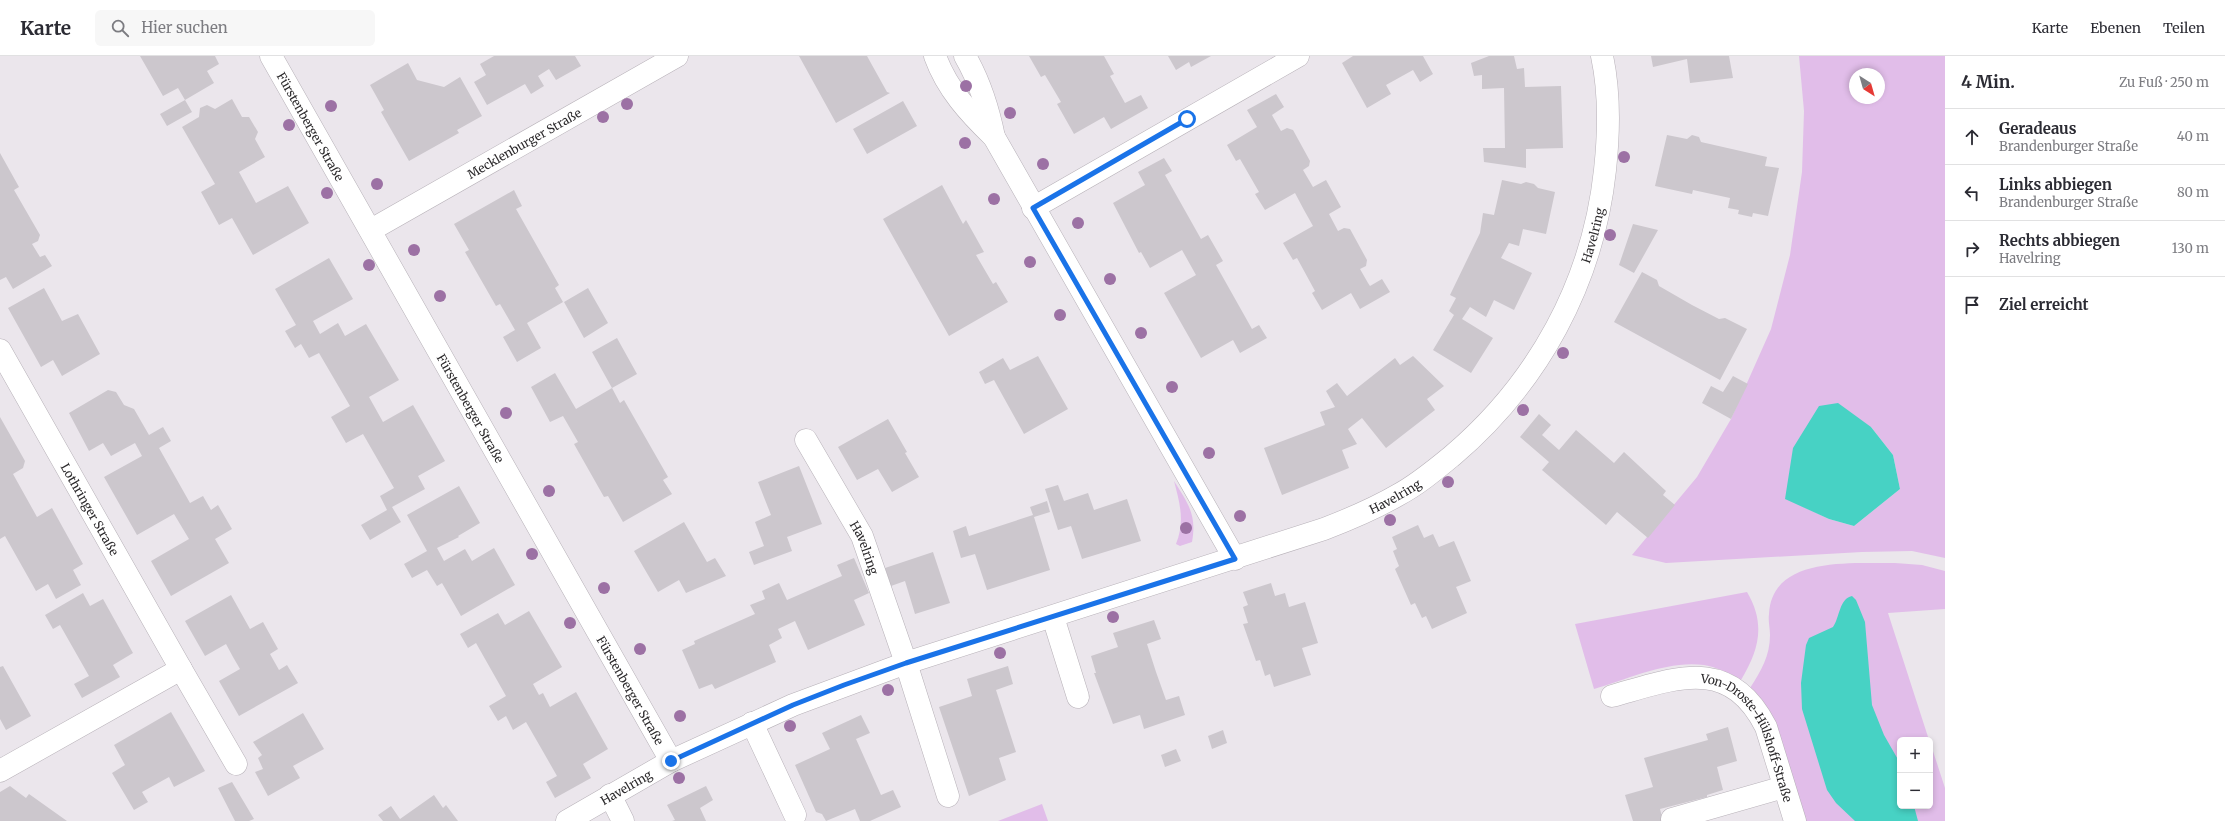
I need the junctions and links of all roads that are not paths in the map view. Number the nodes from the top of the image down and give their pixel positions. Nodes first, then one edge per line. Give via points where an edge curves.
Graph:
1 (271, 56) edge
2 (677, 56) edge
3 (934, 56) edge
4 (964, 56) edge
5 (1298, 56) edge
6 (1602, 56) edge
7 (994, 137) junction
8 (1033, 208) junction
9 (371, 230) junction
10 (0, 350) edge
11 (806, 440) dead end
12 (1235, 559) junction
13 (1053, 617) junction
14 (906, 663) junction
15 (181, 669) junction
16 (1612, 696) dead end
17 (1078, 697) dead end
18 (752, 723) junction
19 (671, 761) junction
20 (236, 764) dead end
21 (0, 771) edge
22 (1784, 787) junction
23 (610, 795) junction
24 (948, 796) dead end
25 (795, 815) dead end
26 (1672, 819) dead end
27 (567, 821) edge
28 (623, 821) edge
29 (1795, 821) edge

1 - 9 street, Fürstenberger Straße
2 - 9 street, Mecklenburger Straße
3 - 7 street via 954,94 967,111
4 - 7 street via 979,82 988,106
5 - 8 street
6 - 12 street, Havelring via 1608,101 1607,152 1602,201 1582,274 1563,317 1540,358 1476,436 1400,495 1363,514
7 - 8 street
8 - 12 street
9 - 19 street, Fürstenberger Straße
10 - 15 street, Lothringer Straße
11 - 14 street, Havelring via 862,536
12 - 13 street, Havelring
13 - 14 street, Havelring
13 - 17 street
14 - 18 street, Havelring
14 - 24 street
15 - 20 street, Lothringer Straße
15 - 21 street
16 - 22 street, Von-Droste-Hülshoff-Straße via 1678,678 1700,677 1739,690 1759,713 1766,727
18 - 19 street, Havelring
18 - 25 street
19 - 23 street, Havelring
22 - 26 street
22 - 29 street, Von-Droste-Hülshoff-Straße
23 - 27 street, Havelring
23 - 28 street

